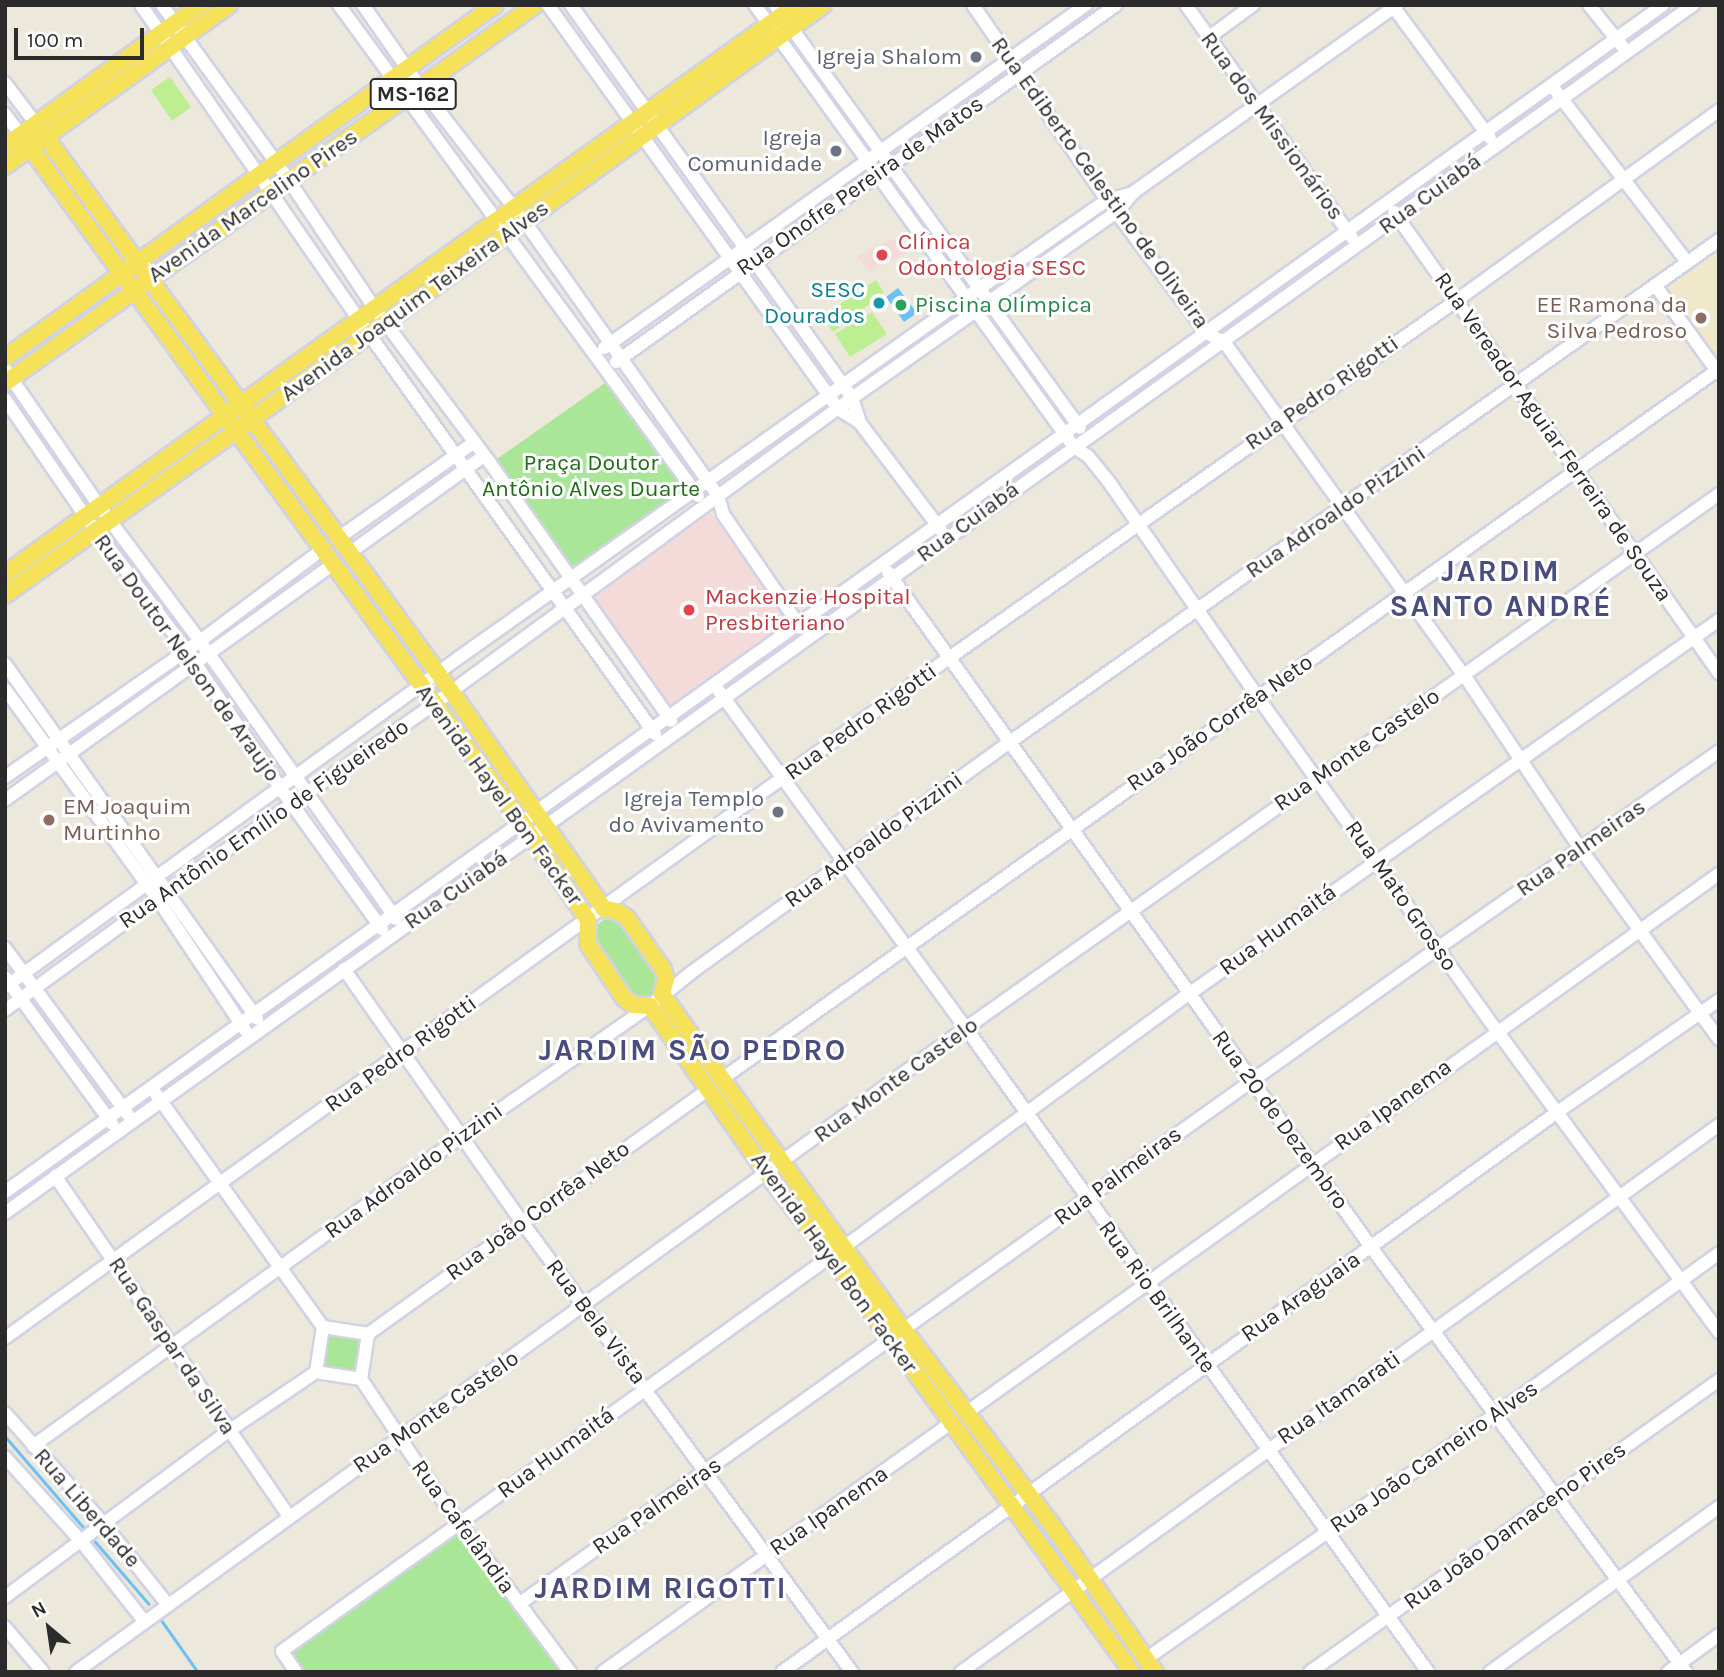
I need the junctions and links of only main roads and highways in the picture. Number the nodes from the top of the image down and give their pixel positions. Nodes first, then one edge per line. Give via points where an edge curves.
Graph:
1 (200, 5) edge
2 (229, 5) edge
3 (495, 5) edge
4 (535, 5) edge
5 (796, 5) edge
6 (823, 5) edge
7 (779, 22) edge
8 (637, 129) junction
9 (41, 130) junction
10 (25, 142) junction
11 (5, 146) edge
12 (5, 166) edge
13 (504, 227) junction
14 (136, 263) junction
15 (121, 273) junction
16 (149, 279) junction
17 (133, 291) junction
18 (380, 316) junction
19 (5, 358) edge
20 (7, 376) edge
21 (234, 410) junction
22 (244, 425) junction
23 (97, 518) junction
24 (330, 544) junction
25 (5, 575) edge
26 (5, 595) edge
27 (533, 826) junction
28 (715, 1084) junction
29 (837, 1252) junction
30 (1151, 1665) edge
31 (1132, 1672) edge

1 - 9 main road
2 - 9 main road
3 - 14 main road, Avenida Marcelino Pires / MS-162
4 - 16 main road, Avenida Marcelino Pires / MS-162
5 - 7 main road, Avenida Joaquim Teixeira Alves
6 - 7 main road, Avenida Joaquim Teixeira Alves
7 - 8 main road, Avenida Joaquim Teixeira Alves
8 - 13 main road, Avenida Joaquim Teixeira Alves via 525,222
8 - 13 main road, Avenida Joaquim Teixeira Alves via 514,208
9 - 10 main road
9 - 14 main road, Avenida Hayel Bon Facker
10 - 11 main road
10 - 12 main road
10 - 15 main road, Avenida Hayel Bon Facker
13 - 18 main road, Avenida Joaquim Teixeira Alves
14 - 15 main road, Avenida Marcelino Pires / MS-162
14 - 16 main road, Avenida Hayel Bon Facker
15 - 17 main road, Avenida Hayel Bon Facker
15 - 19 main road, Avenida Marcelino Pires / MS-162
16 - 17 main road, Avenida Marcelino Pires / MS-162
16 - 21 main road, Avenida Hayel Bon Facker
17 - 20 main road, Avenida Marcelino Pires / MS-162
17 - 21 main road, Avenida Hayel Bon Facker
18 - 21 main road, Avenida Joaquim Teixeira Alves via 359,320
18 - 22 main road, Avenida Joaquim Teixeira Alves via 369,334
21 - 22 main road, Avenida Hayel Bon Facker
21 - 23 main road, Avenida Joaquim Teixeira Alves
22 - 23 main road, Avenida Joaquim Teixeira Alves
22 - 24 main road, Avenida Hayel Bon Facker
23 - 25 main road, Avenida Joaquim Teixeira Alves
23 - 26 main road, Avenida Joaquim Teixeira Alves
24 - 27 main road, Avenida Hayel Bon Facker via 334,564 422,687
24 - 27 main road, Avenida Hayel Bon Facker via 348,554 451,691
27 - 28 main road, Avenida Hayel Bon Facker via 604,909 627,918 663,969 662,994
27 - 28 main road, Avenida Hayel Bon Facker via 588,920 588,944 624,998 632,1005 650,1006
28 - 29 main road, Avenida Hayel Bon Facker via 784,1162
28 - 29 main road, Avenida Hayel Bon Facker via 767,1174
29 - 30 main road, Avenida Hayel Bon Facker via 904,1330 1029,1493
29 - 31 main road, Avenida Hayel Bon Facker via 889,1340

